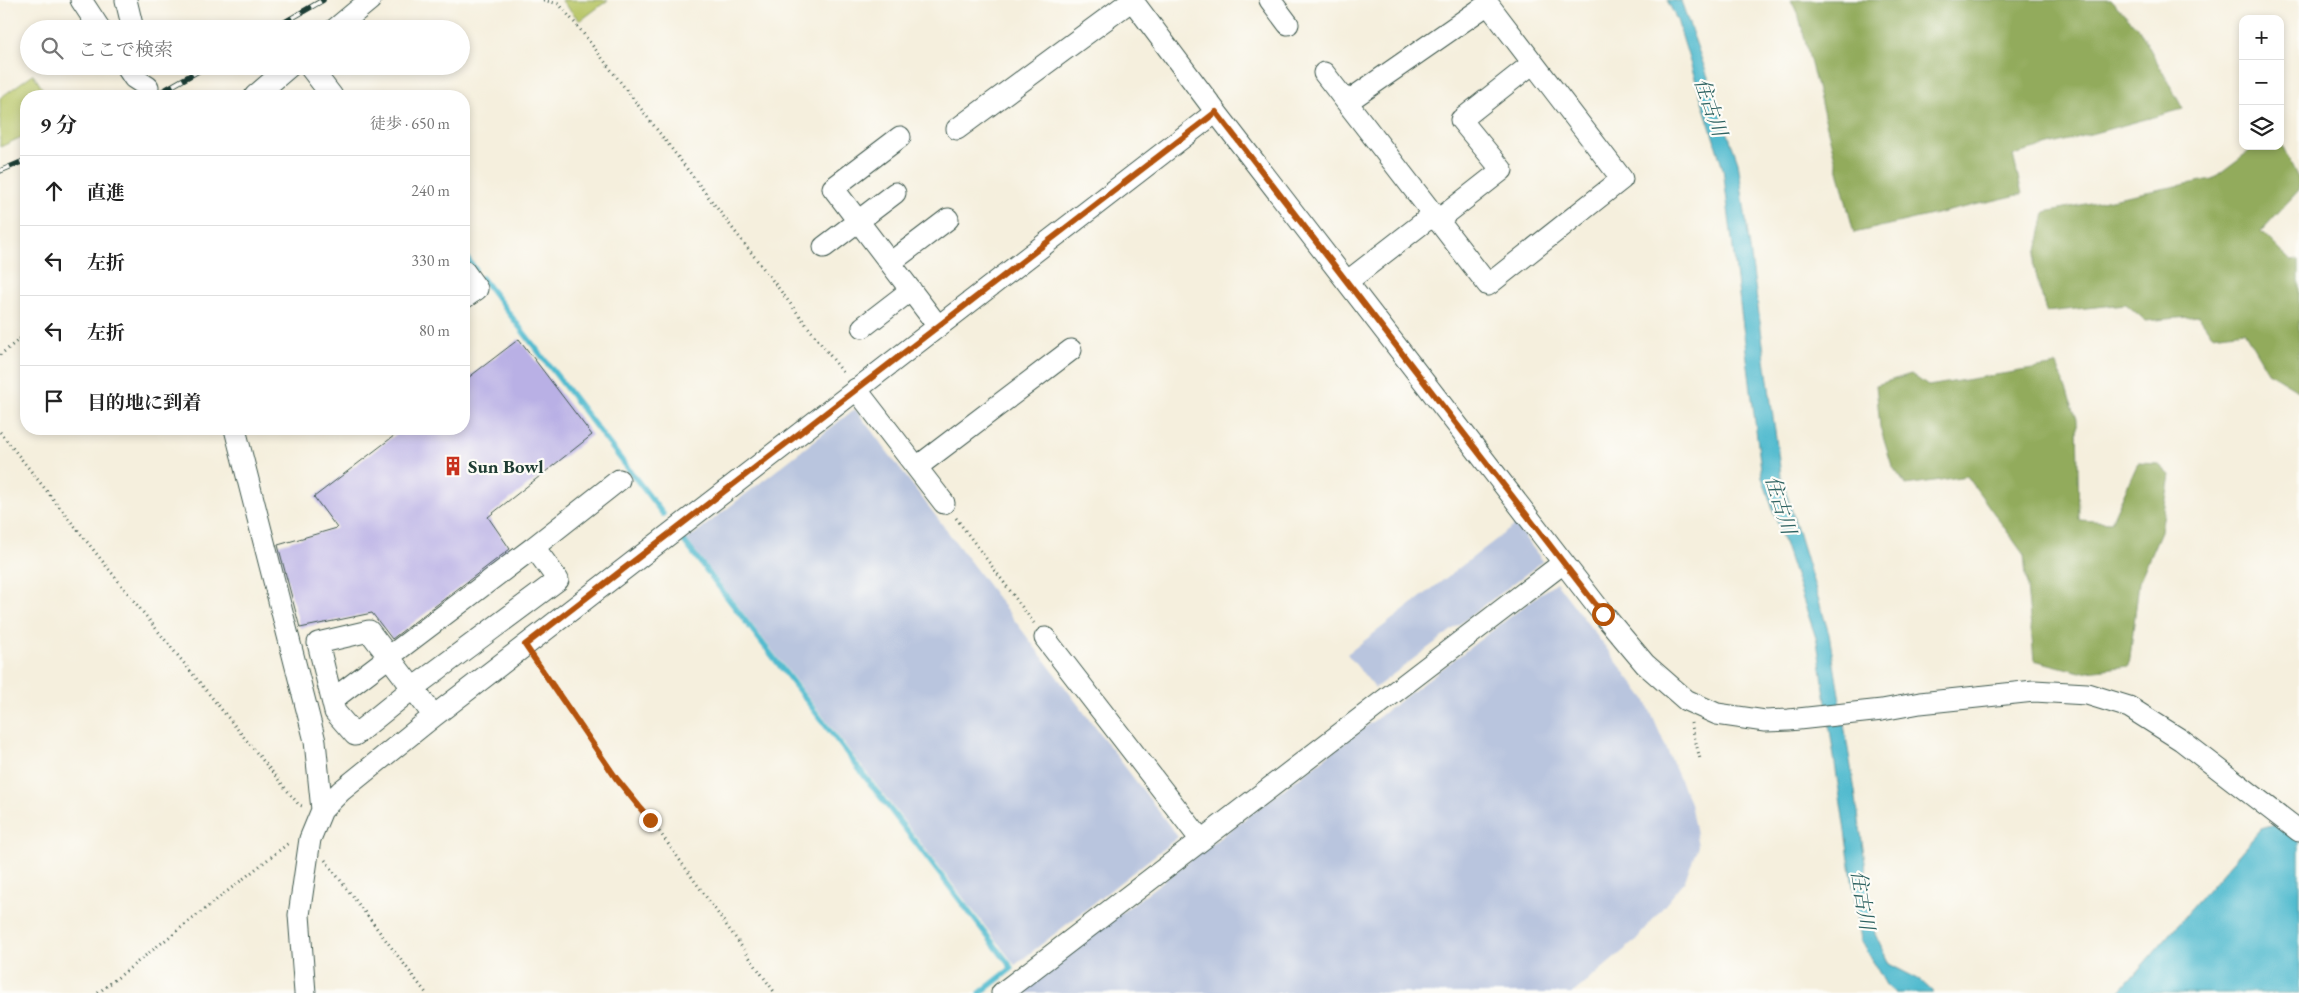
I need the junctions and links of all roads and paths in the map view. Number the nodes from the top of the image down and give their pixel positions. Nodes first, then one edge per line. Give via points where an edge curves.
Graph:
1 (81, 0) edge
2 (370, 0) edge
3 (543, 0) edge
4 (1132, 0) edge
5 (1270, 0) edge
6 (129, 1) edge
7 (1489, 2) edge
8 (94, 20) edge
9 (132, 20) edge
10 (346, 20) edge
11 (1288, 24) dead end
12 (1533, 64) junction
13 (1324, 74) dead end
14 (132, 75) edge
15 (145, 75) edge
16 (280, 75) edge
17 (316, 75) edge
18 (147, 90) edge
19 (149, 90) edge
20 (263, 90) edge
21 (327, 90) edge
22 (1347, 102) junction
23 (1216, 112) junction
24 (957, 129) dead end
25 (900, 137) dead end
26 (895, 193) dead end
27 (1435, 218) junction
28 (948, 219) dead end
29 (858, 221) junction
30 (824, 248) dead end
31 (890, 263) junction
32 (470, 279) edge
33 (1348, 281) junction
34 (911, 290) junction
35 (470, 293) edge
36 (863, 326) dead end
37 (938, 326) junction
38 (20, 339) edge
39 (1071, 350) dead end
40 (0, 355) edge
41 (856, 388) junction
42 (0, 432) edge
43 (237, 435) edge
44 (917, 467) junction
45 (619, 480) dead end
46 (944, 502) joint
47 (534, 548) junction
48 (1563, 563) junction
49 (1045, 638) joint
50 (525, 645) junction
51 (388, 656) junction
52 (413, 688) junction
53 (1686, 700) junction
54 (336, 714) junction
55 (434, 716) junction
56 (1700, 759) dead end
57 (322, 810) junction
58 (2299, 831) edge
59 (310, 839) junction
60 (1201, 840) junction
61 (98, 993) edge
62 (305, 993) edge
63 (426, 993) edge
64 (775, 993) edge
65 (1002, 993) edge

1 - 8 street
2 - 10 street
3 - 41 path via 559,4 579,28
4 - 23 street
4 - 24 street
5 - 11 street
6 - 9 street
7 - 12 street
7 - 22 street
12 - 27 street via 1461,120 1502,170
12 - 27 street via 1622,179 1488,285
13 - 22 street
14 - 18 street
15 - 19 street
16 - 20 street
17 - 21 street
22 - 27 street
23 - 33 street
23 - 37 street
25 - 29 street via 833,188
26 - 29 street
27 - 33 street
28 - 31 street
29 - 30 street
29 - 31 street
31 - 34 street
32 - 35 street via 477,288
33 - 48 street
34 - 36 street
34 - 37 street
37 - 41 street
38 - 40 path
39 - 44 street
41 - 44 street
41 - 50 street
42 - 57 path via 299,806
43 - 57 street via 315,741
44 - 46 street
45 - 47 street
46 - 49 path
47 - 51 street
47 - 52 street via 558,580
48 - 53 street via 1645,664
48 - 60 street
49 - 60 street
50 - 55 street
50 - 64 path via 616,778
51 - 52 street
51 - 54 street
51 - 54 street via 369,631 318,643
52 - 54 street via 354,735
52 - 55 street
53 - 56 path
53 - 58 street via 1718,714 1765,721 2034,691 2087,694 2129,707 2181,740
55 - 57 street
57 - 59 street
59 - 61 path via 291,842 273,854
59 - 62 street via 299,915
59 - 63 path
60 - 65 street

